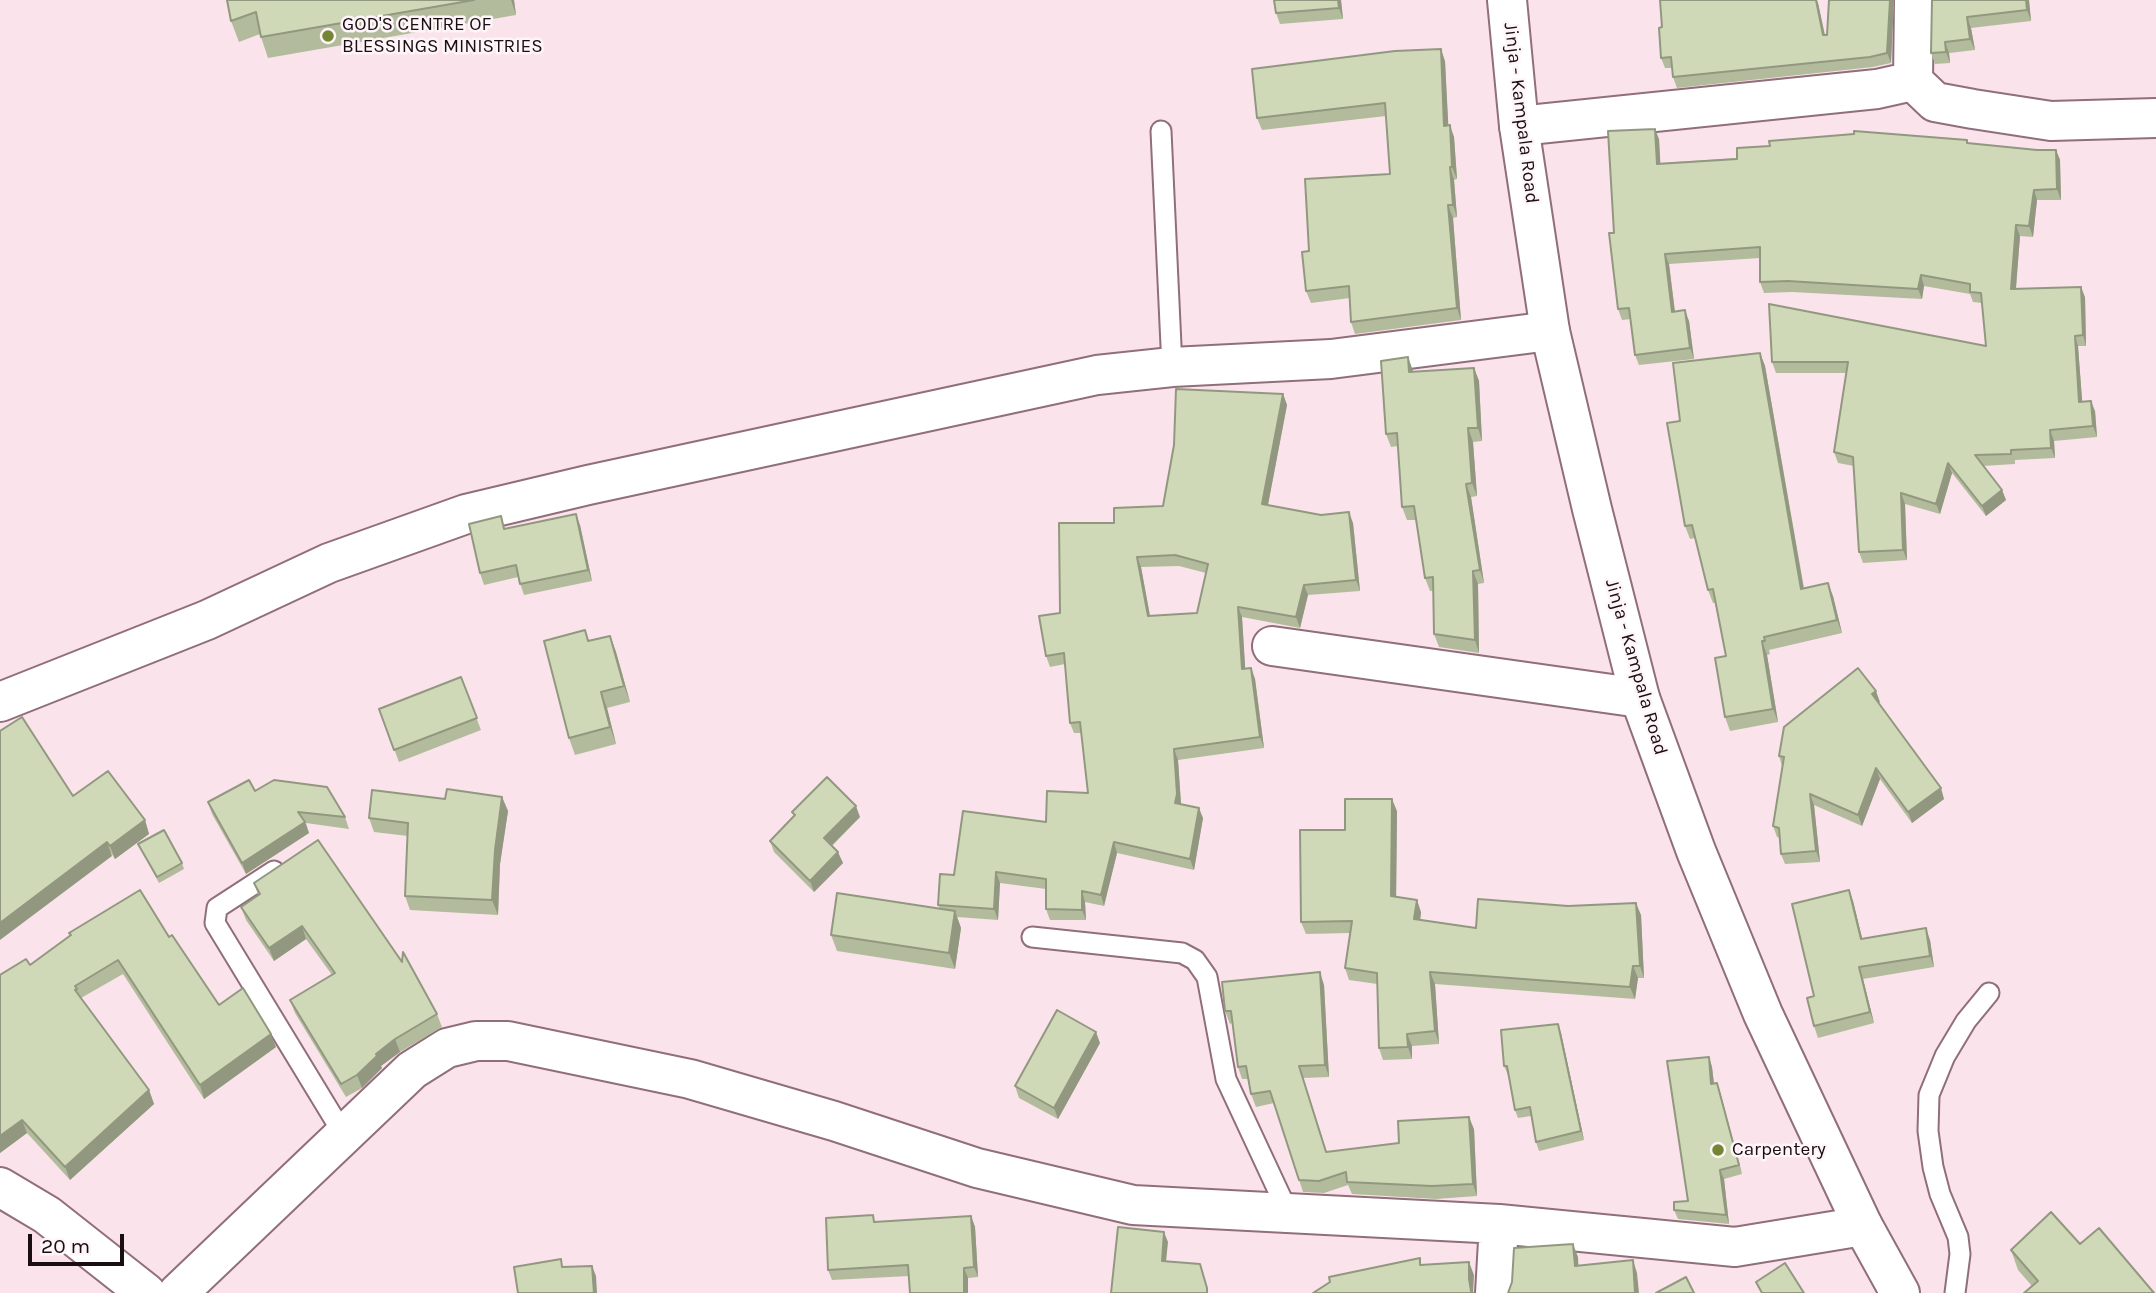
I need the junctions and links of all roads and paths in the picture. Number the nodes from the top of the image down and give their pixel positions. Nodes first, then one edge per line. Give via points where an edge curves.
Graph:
1 (1507, 0) edge
2 (1914, 0) edge
3 (1913, 80) junction
4 (2156, 118) edge
5 (1520, 127) junction
6 (1161, 131) dead end
7 (1550, 331) junction
8 (1172, 367) junction
9 (1272, 646) dead end
10 (1640, 698) junction
11 (0, 702) edge
12 (293, 858) edge
13 (1031, 937) dead end
14 (1989, 993) dead end
15 (344, 1135) junction
16 (0, 1186) edge
17 (1288, 1212) junction
18 (1499, 1224) junction
19 (1863, 1226) junction
20 (145, 1293) edge
21 (178, 1293) edge
22 (1494, 1293) edge
23 (1900, 1293) edge
24 (1955, 1293) edge

1 - 5 main road, Jinja - Kampala Road
2 - 3 main road
3 - 4 main road via 1935,102 1986,111 2051,121
3 - 5 main road via 1877,89
5 - 7 main road, Jinja - Kampala Road
6 - 8 lane
7 - 8 main road via 1331,359
7 - 10 main road, Jinja - Kampala Road
8 - 11 main road via 1097,374 466,514 329,563 207,620
9 - 10 main road
10 - 19 main road, Jinja - Kampala Road via 1758,1001
12 - 15 lane via 217,908 215,923
13 - 17 lane via 1182,953 1195,960 1207,977 1226,1079
14 - 24 lane via 1945,1056 1929,1095 1933,1167 1958,1237
15 - 17 main road via 412,1070 447,1048 476,1041 508,1041 690,1079 977,1168 1133,1205
15 - 21 main road
16 - 20 main road via 47,1215
17 - 18 main road
18 - 19 main road via 1735,1247
18 - 22 main road
19 - 23 main road, Jinja - Kampala Road

